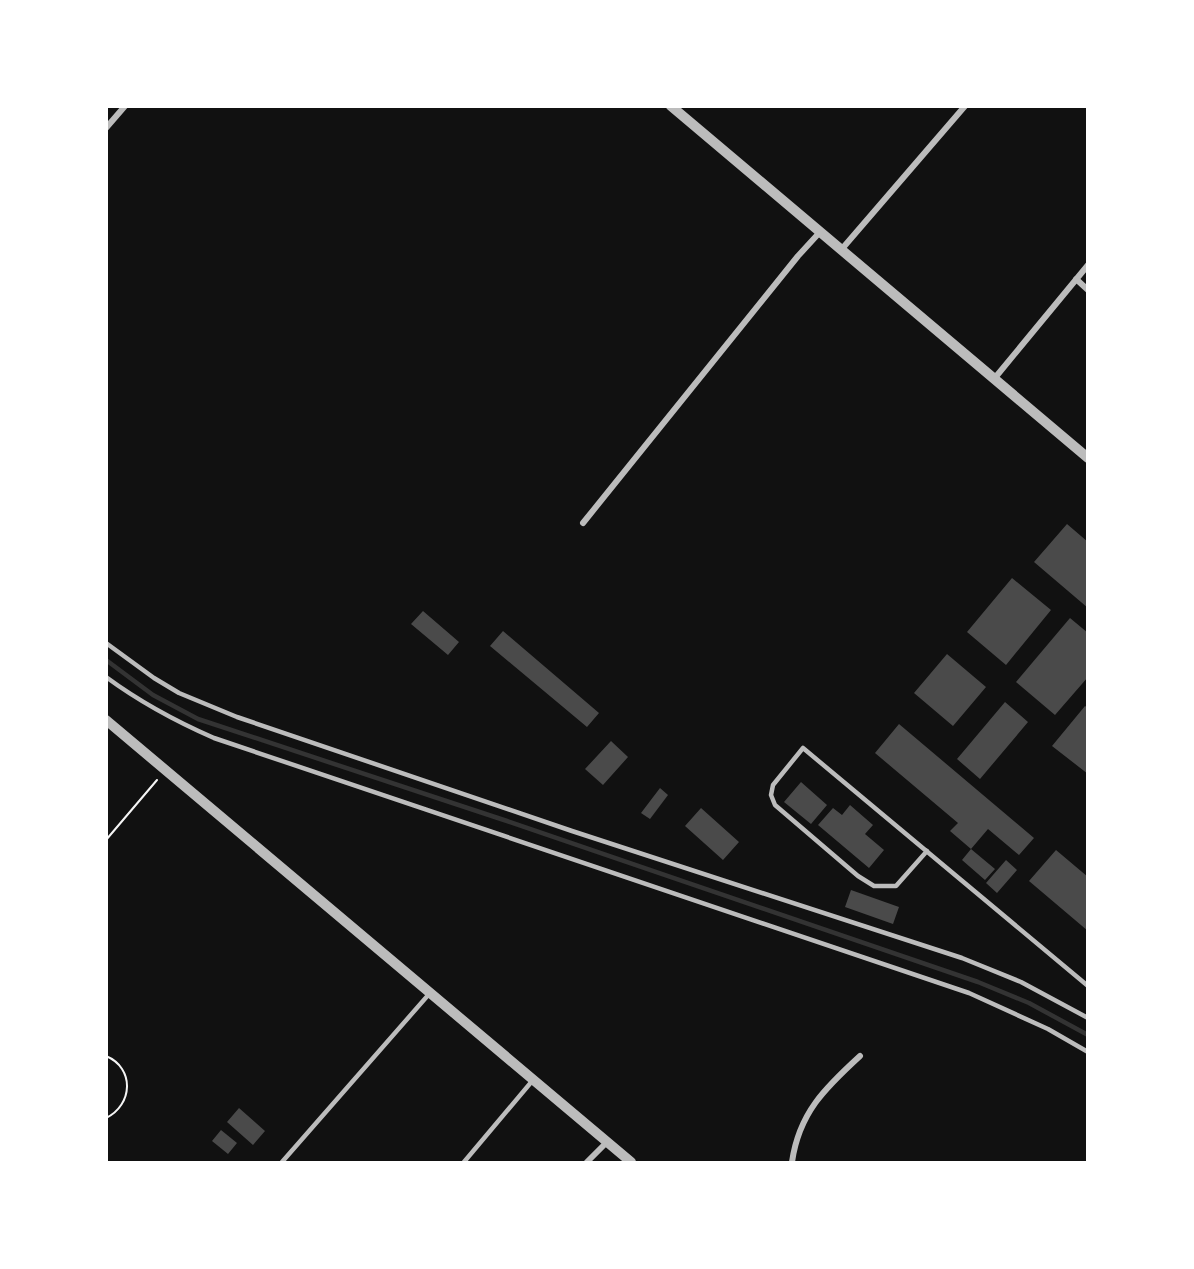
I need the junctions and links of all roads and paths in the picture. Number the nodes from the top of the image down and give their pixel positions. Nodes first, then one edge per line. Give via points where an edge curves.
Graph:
1 (125, 106) edge
2 (671, 106) edge
3 (965, 106) edge
4 (106, 128) edge
5 (820, 232) junction
6 (842, 250) junction
7 (1088, 265) edge
8 (1076, 279) junction
9 (1088, 290) edge
10 (993, 379) junction
11 (1088, 458) edge
12 (583, 523) dead end
13 (106, 642) edge
14 (106, 677) edge
15 (106, 720) edge
16 (159, 778) dead end
17 (106, 840) edge
18 (927, 851) junction
19 (1088, 986) edge
20 (430, 993) junction
21 (1088, 1018) edge
22 (1088, 1052) edge
23 (106, 1056) edge
24 (860, 1056) dead end
25 (533, 1080) junction
26 (106, 1118) edge
27 (607, 1142) junction
28 (282, 1162) edge
29 (464, 1162) edge
30 (587, 1162) edge
31 (631, 1162) edge
32 (792, 1162) edge

1 - 4 street
2 - 5 street
3 - 6 street
5 - 6 street
5 - 12 street
6 - 10 street
7 - 8 street
8 - 9 street
8 - 10 street
10 - 11 street
13 - 21 lane via 179,693 237,717 962,958 1021,982
14 - 22 lane via 156,710 214,738 969,993
15 - 20 street
16 - 17 path
18 - 18 lane via 896,886 874,886 775,805 773,785 803,747
18 - 19 lane
20 - 25 street
20 - 28 lane
23 - 26 path via 123,1069 128,1082 127,1096 120,1109
24 - 32 street via 824,1089 803,1122
25 - 27 street
25 - 29 lane
27 - 30 street
27 - 31 street

